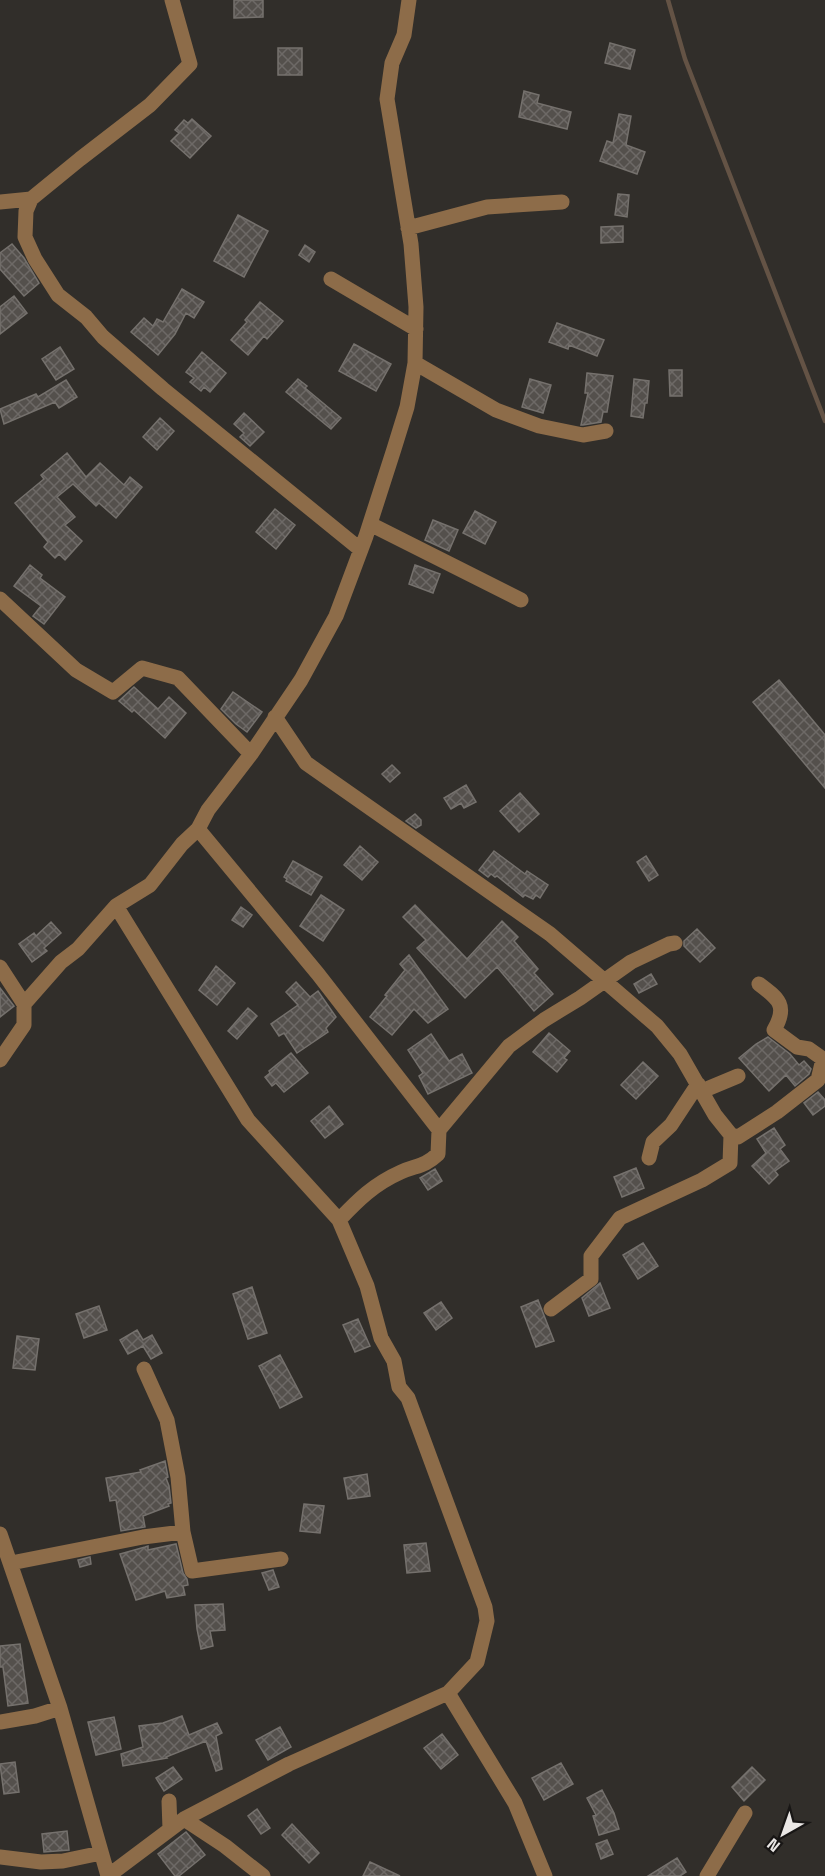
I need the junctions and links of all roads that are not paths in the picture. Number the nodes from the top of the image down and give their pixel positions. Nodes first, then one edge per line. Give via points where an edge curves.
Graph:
1 (172, 0) edge
2 (410, 0) edge
3 (31, 199) junction
4 (0, 202) edge
5 (562, 202) dead end
6 (408, 228) junction
7 (331, 279) dead end
8 (416, 329) junction
9 (415, 363) junction
10 (606, 431) dead end
11 (370, 524) junction
12 (361, 550) junction
13 (0, 599) edge
14 (522, 600) dead end
15 (275, 717) junction
16 (251, 754) junction
17 (198, 829) junction
18 (116, 906) junction
19 (675, 944) dead end
20 (0, 968) edge
21 (604, 982) junction
22 (759, 984) dead end
23 (24, 1004) junction
24 (0, 1060) edge
25 (738, 1076) dead end
26 (700, 1088) junction
27 (439, 1130) junction
28 (731, 1135) junction
29 (649, 1158) dead end
30 (339, 1220) junction
31 (551, 1309) dead end
32 (144, 1369) dead end
33 (183, 1532) junction
34 (0, 1534) edge
35 (6, 1558) edge
36 (281, 1559) dead end
37 (448, 1693) junction
38 (60, 1708) junction
39 (0, 1722) edge
40 (169, 1801) dead end
41 (745, 1813) dead end
42 (184, 1819) junction
43 (170, 1829) junction
44 (101, 1853) junction
45 (0, 1857) edge
46 (108, 1876) edge
47 (263, 1876) edge
48 (545, 1876) edge
49 (707, 1876) edge

1 - 3 street via 190,64 150,105
2 - 6 street via 404,35 392,63 387,99
3 - 4 street
3 - 12 street via 26,211 25,237 58,295 163,389
5 - 6 street via 487,207
6 - 8 street
7 - 8 street
8 - 9 street
9 - 10 street via 496,410 532,423 584,435
9 - 11 street via 407,407
11 - 12 street
11 - 14 street
12 - 15 street via 336,616 302,680
13 - 16 street via 76,670 113,692 142,668 178,678
15 - 16 street
15 - 21 street via 306,763 550,934
16 - 17 street
17 - 18 street via 150,885
17 - 27 street via 318,974
18 - 23 street
18 - 30 street via 248,1120
19 - 21 street via 631,962
20 - 23 street
21 - 26 street via 657,1026
21 - 27 street via 509,1046
22 - 28 street via 772,993 782,1008 774,1030 797,1047 809,1049 824,1059 818,1080 747,1132 738,1137
23 - 24 street via 24,1025
25 - 26 street
26 - 28 street
26 - 29 street via 653,1142
27 - 30 street via 438,1154 426,1164 401,1172 365,1192
28 - 31 street via 730,1162 702,1180 620,1218 591,1256 591,1279
30 - 37 street via 485,1607 486,1621 477,1662
32 - 33 street via 166,1420 178,1477
33 - 35 street
33 - 36 street via 192,1571
34 - 35 street
35 - 38 street
37 - 42 street via 289,1764
37 - 48 street via 515,1803
38 - 39 street
38 - 44 street
40 - 43 street
41 - 49 street
42 - 43 street
42 - 47 street
43 - 46 street
44 - 45 street via 41,1862
44 - 46 street

